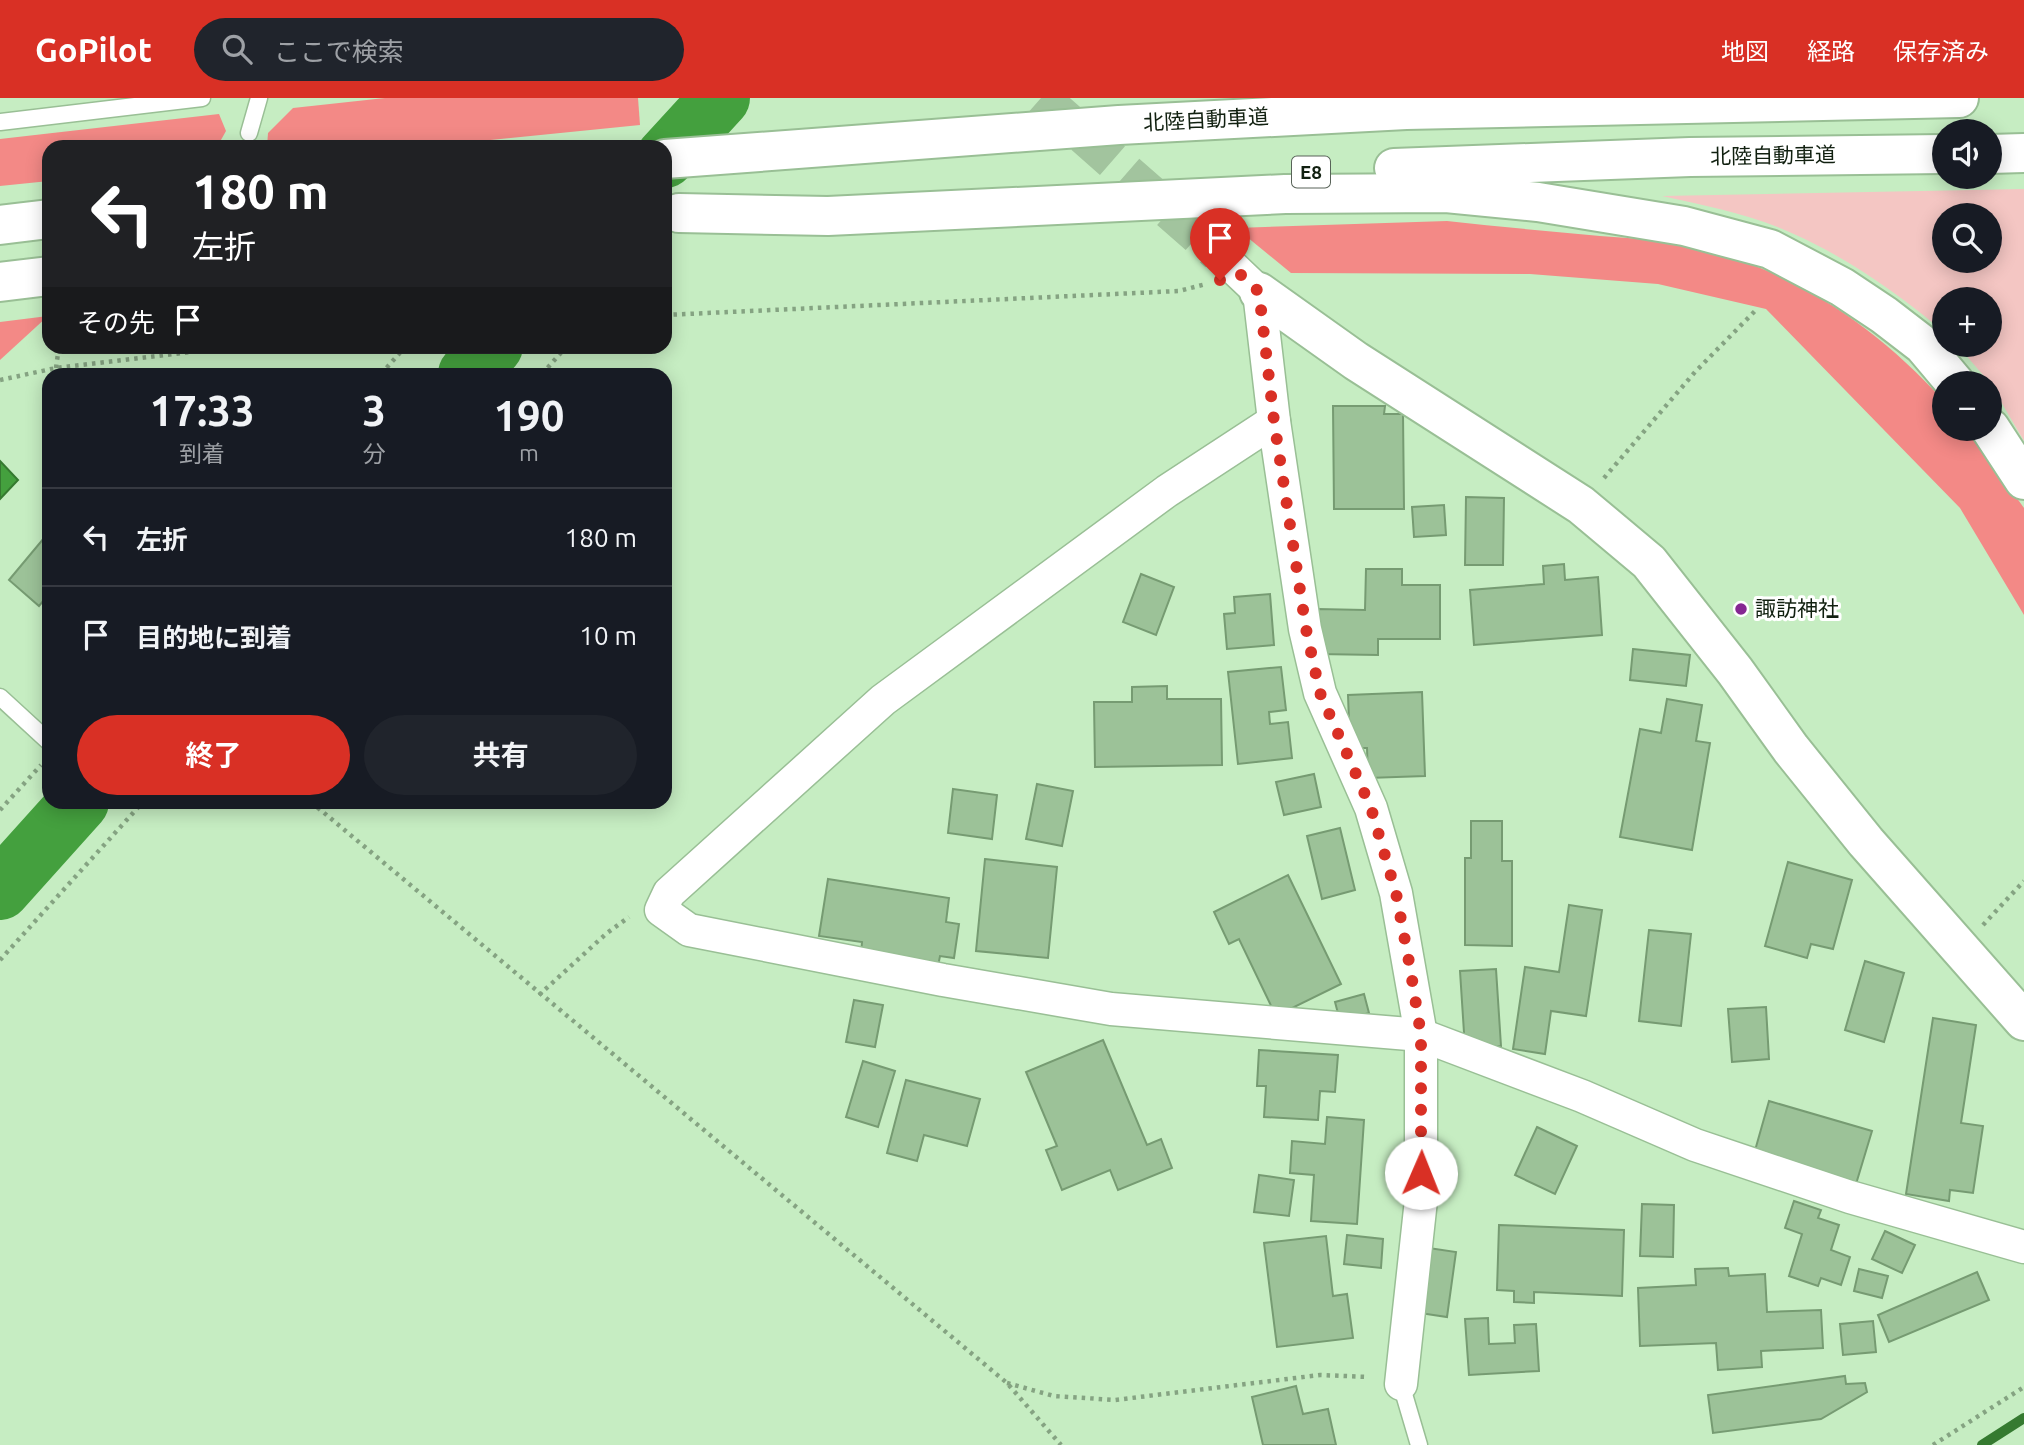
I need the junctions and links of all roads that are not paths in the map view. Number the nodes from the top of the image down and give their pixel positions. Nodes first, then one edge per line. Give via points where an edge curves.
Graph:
1 (202, 98) edge
2 (259, 98) edge
3 (1389, 98) edge
4 (1959, 98) edge
5 (0, 122) edge
6 (1119, 125) junction
7 (249, 133) dead end
8 (2024, 153) edge
9 (1932, 154) edge
10 (2002, 154) edge
11 (672, 158) edge
12 (672, 214) edge
13 (42, 220) edge
14 (0, 225) edge
15 (1240, 273) joint
16 (42, 277) edge
17 (0, 282) edge
18 (1945, 371) edge
19 (1274, 421) junction
20 (1998, 441) edge
21 (2024, 480) edge
22 (0, 698) edge
23 (42, 736) edge
24 (2024, 1021) edge
25 (1421, 1035) junction
26 (2024, 1247) edge
27 (1401, 1384) joint
28 (1419, 1445) edge

1 - 5 lane
2 - 7 lane
3 - 6 main road
4 - 6 main road, 北陸自動車道 via 1420,110
6 - 11 main road, 北陸自動車道
8 - 10 main road
9 - 12 main road, 北陸自動車道 / E8 via 1395,168 1122,181
12 - 18 main road via 828,216 1285,194 1446,193 1538,202 1684,226 1770,249 1884,315 1923,345
13 - 14 main road
15 - 19 street
15 - 24 main road via 1356,361 1581,505 1649,562 1791,749 1959,951
16 - 17 main road
19 - 25 street via 1320,693 1371,808 1396,893
19 - 25 street via 1167,491 883,700 669,893 660,910 689,930 1098,1007
20 - 21 main road
22 - 23 lane
25 - 26 street via 1695,1145 1850,1197
25 - 27 street via 1421,1200
27 - 28 lane

